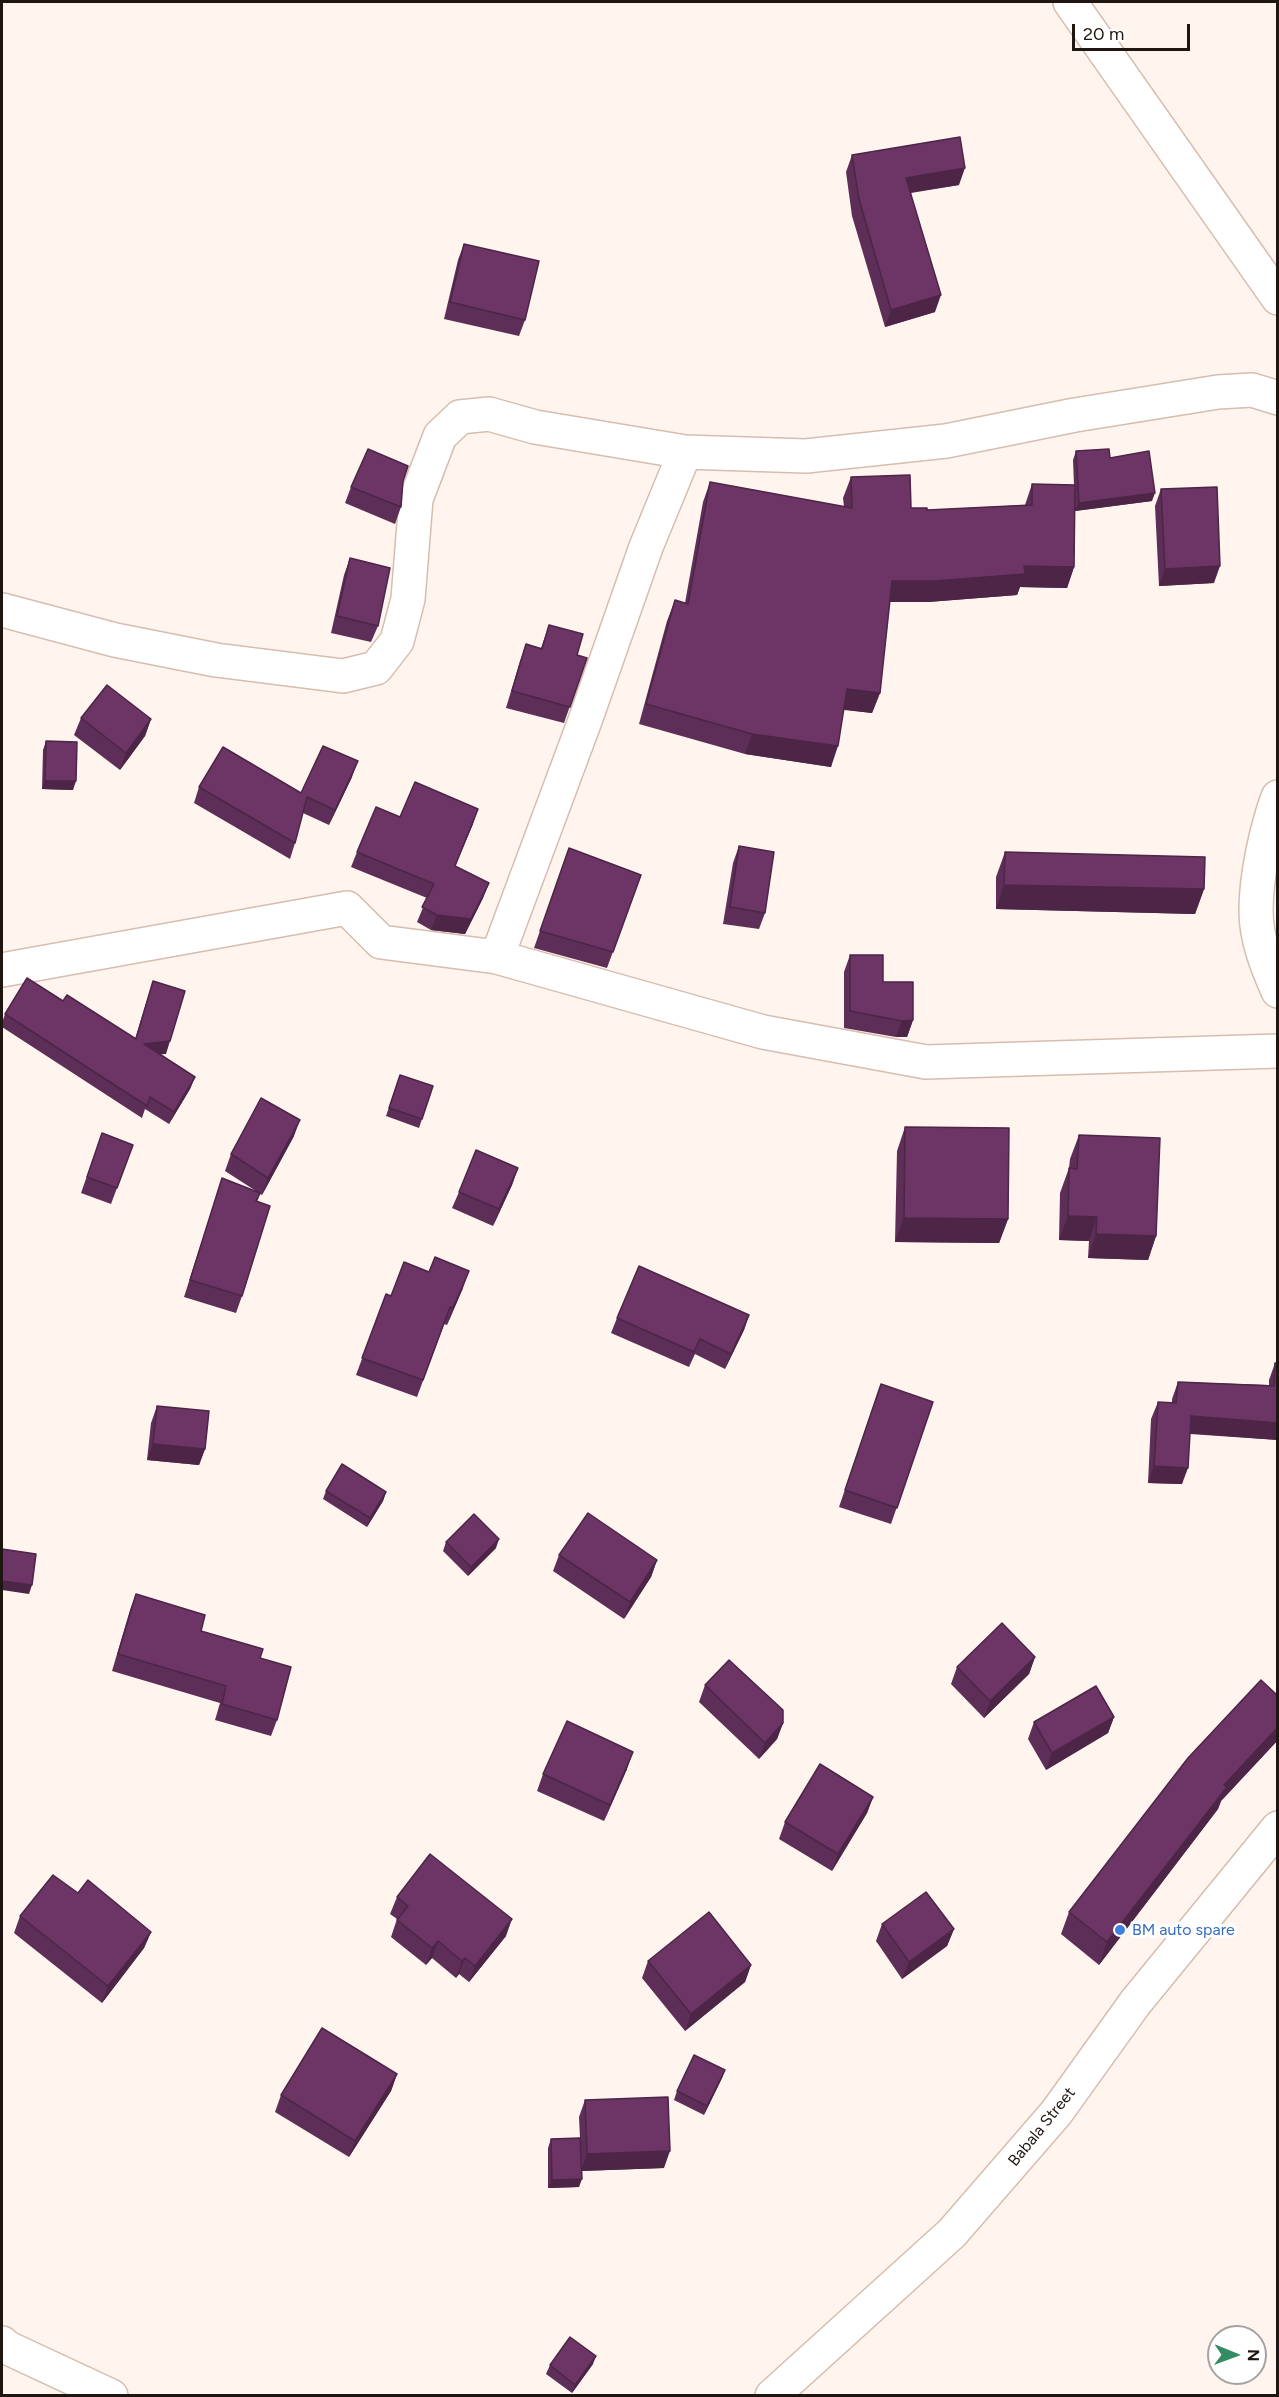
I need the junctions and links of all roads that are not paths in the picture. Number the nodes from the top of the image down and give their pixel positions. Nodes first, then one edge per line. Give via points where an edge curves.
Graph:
1 (1070, 2) edge
2 (1278, 298) edge
3 (1278, 398) edge
4 (685, 452) junction
5 (2, 610) edge
6 (1278, 797) edge
7 (497, 957) junction
8 (2, 970) edge
9 (1278, 991) edge
10 (1278, 1051) edge
11 (1278, 1828) edge
12 (2, 2343) edge
13 (111, 2396) edge
14 (772, 2396) edge

1 - 2 street
3 - 4 street via 1252,390 1218,392 946,441 806,456
4 - 5 street via 535,427 489,414 460,417 440,436 416,499 408,598 397,641 376,668 344,676 216,660 138,645
4 - 7 street via 646,547
6 - 9 street via 1260,871 1256,912 1263,955
7 - 8 street via 381,942 347,908
7 - 10 street via 763,1032 926,1062
11 - 14 street, Babala Street via 1135,2003 1056,2114 952,2233
12 - 13 street

